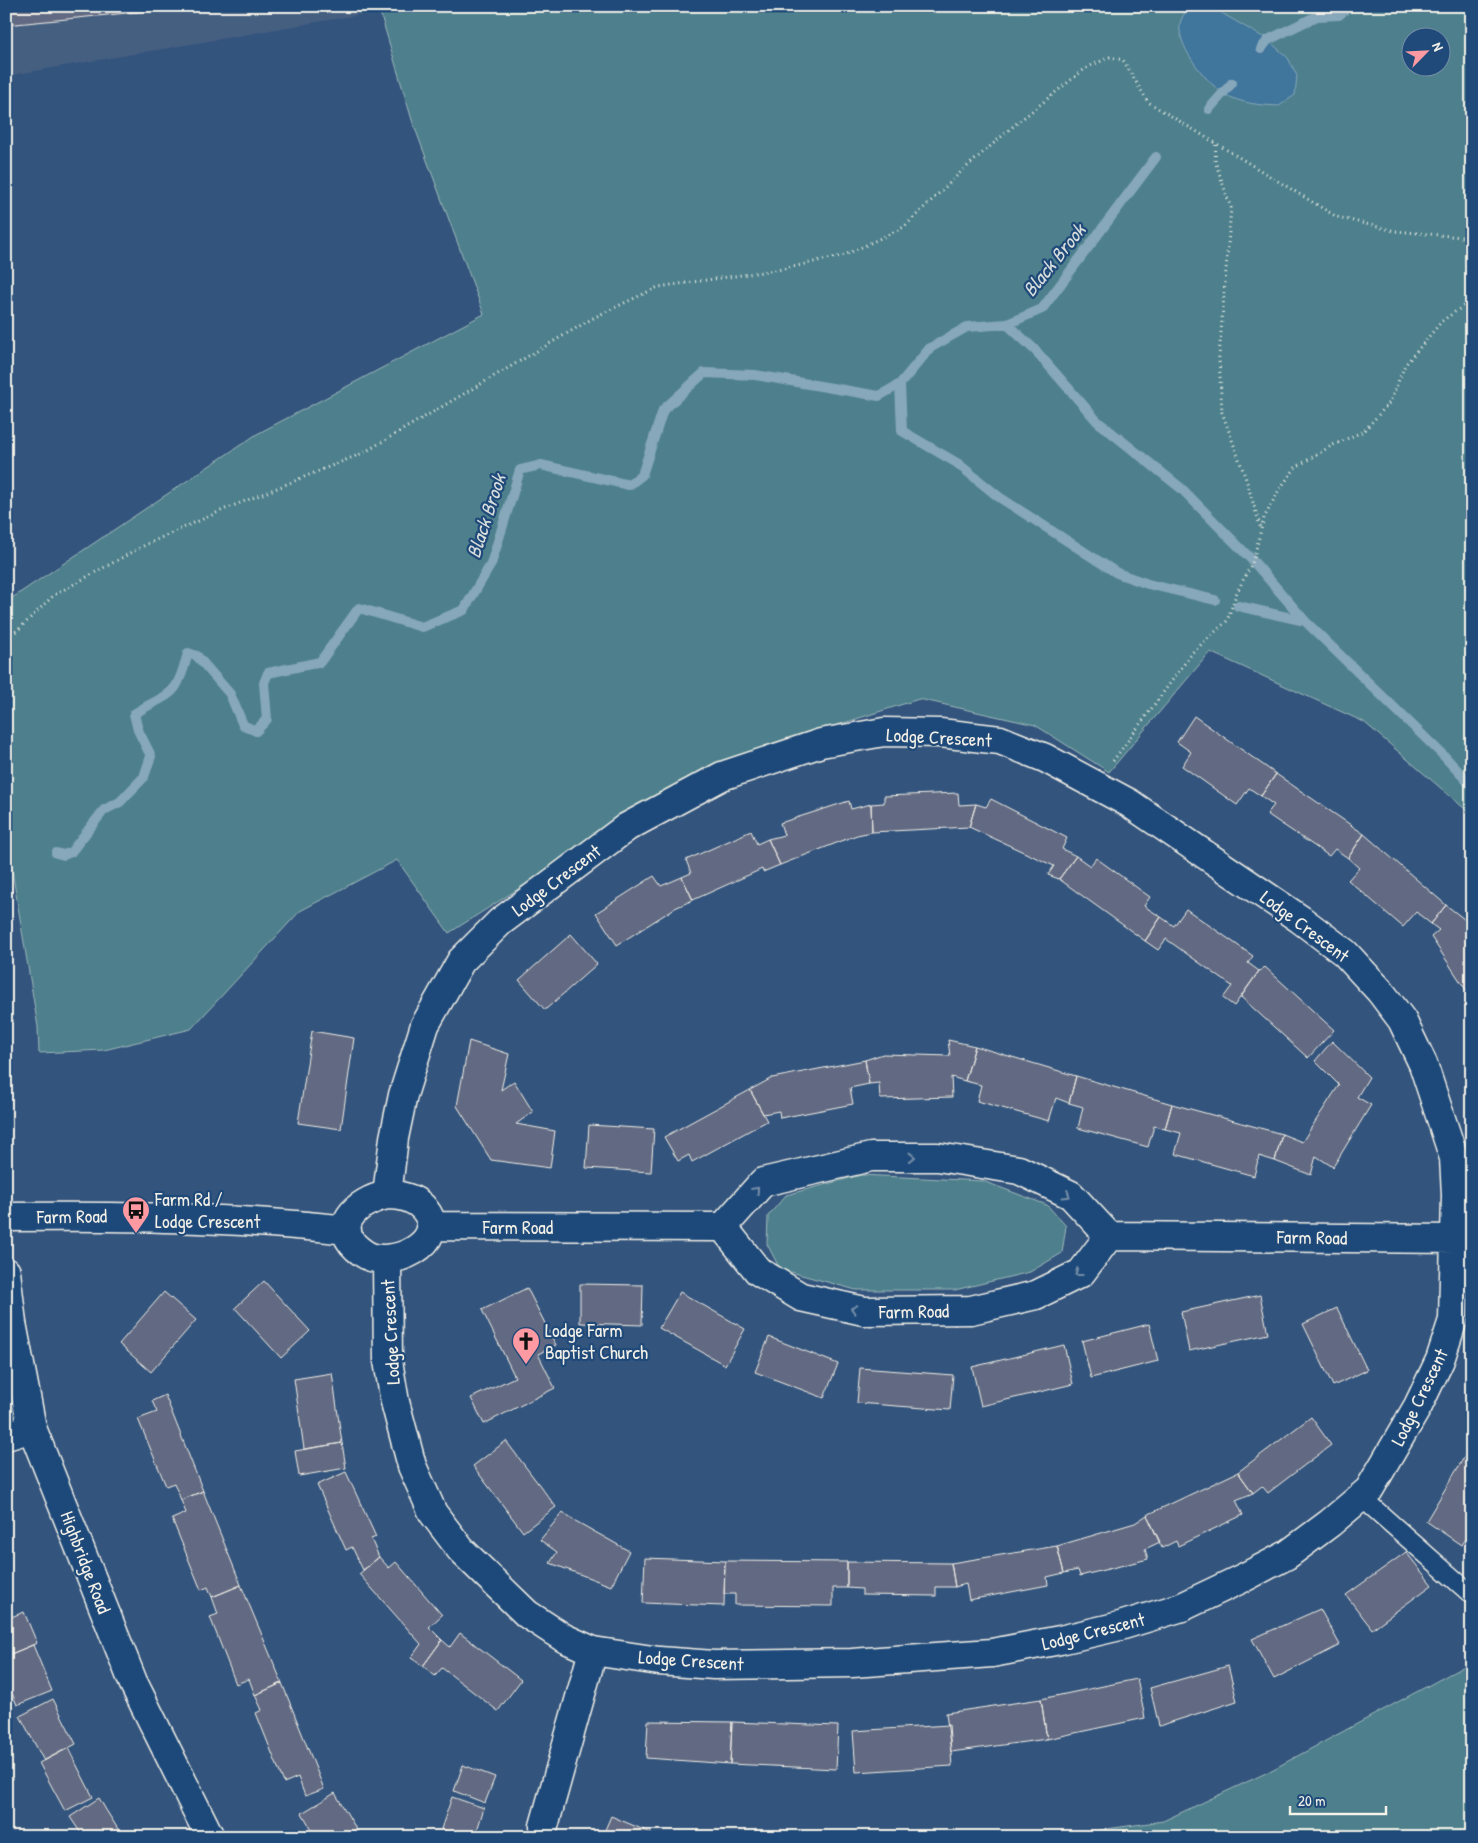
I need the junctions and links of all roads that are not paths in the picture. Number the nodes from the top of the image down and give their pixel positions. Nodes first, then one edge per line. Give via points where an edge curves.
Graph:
1 (1463, 1157) edge
2 (387, 1194) junction
3 (6, 1217) edge
4 (432, 1226) junction
5 (723, 1227) junction
6 (347, 1230) junction
7 (1109, 1236) junction
8 (1455, 1239) junction
9 (387, 1260) junction
10 (6, 1272) edge
11 (1462, 1320) edge
12 (32, 1428) junction
13 (6, 1436) edge
14 (1360, 1497) junction
15 (1472, 1594) edge
16 (593, 1652) junction
17 (544, 1826) dead end
18 (210, 1837) edge

1 - 2 street, Lodge Crescent via 1402,1020 1345,953 1300,919 1129,803 1045,758 1000,740 940,733 884,732 821,743 722,776 627,827 500,922 461,961 426,1025 394,1138
1 - 8 street, Lodge Crescent via 1456,1195
2 - 4 street via 402,1196 421,1205 430,1216
2 - 6 street via 358,1207 348,1221
3 - 6 street, Farm Road via 127,1215 274,1222
4 - 5 street, Farm Road
4 - 9 street via 428,1238 419,1247
5 -> 7 street via 763,1182 871,1157 938,1157 1018,1170 1071,1196
7 -> 5 street, Farm Road via 1080,1273 1036,1295 971,1310 864,1311 801,1297 758,1271
6 - 9 street via 349,1238 364,1254
7 - 8 street, Farm Road
8 - 11 street, Lodge Crescent
9 - 16 street, Lodge Crescent via 388,1361 395,1402 412,1466 432,1513 461,1550 527,1614
10 - 12 street, Highbridge Road
11 - 14 street, Lodge Crescent via 1418,1406 1369,1490
12 - 13 street
12 - 18 street, Highbridge Road via 132,1682
14 - 15 lane
14 - 16 street, Lodge Crescent via 1287,1555 1191,1603 1120,1626 1060,1640 992,1653 852,1663 714,1665
16 - 17 street

